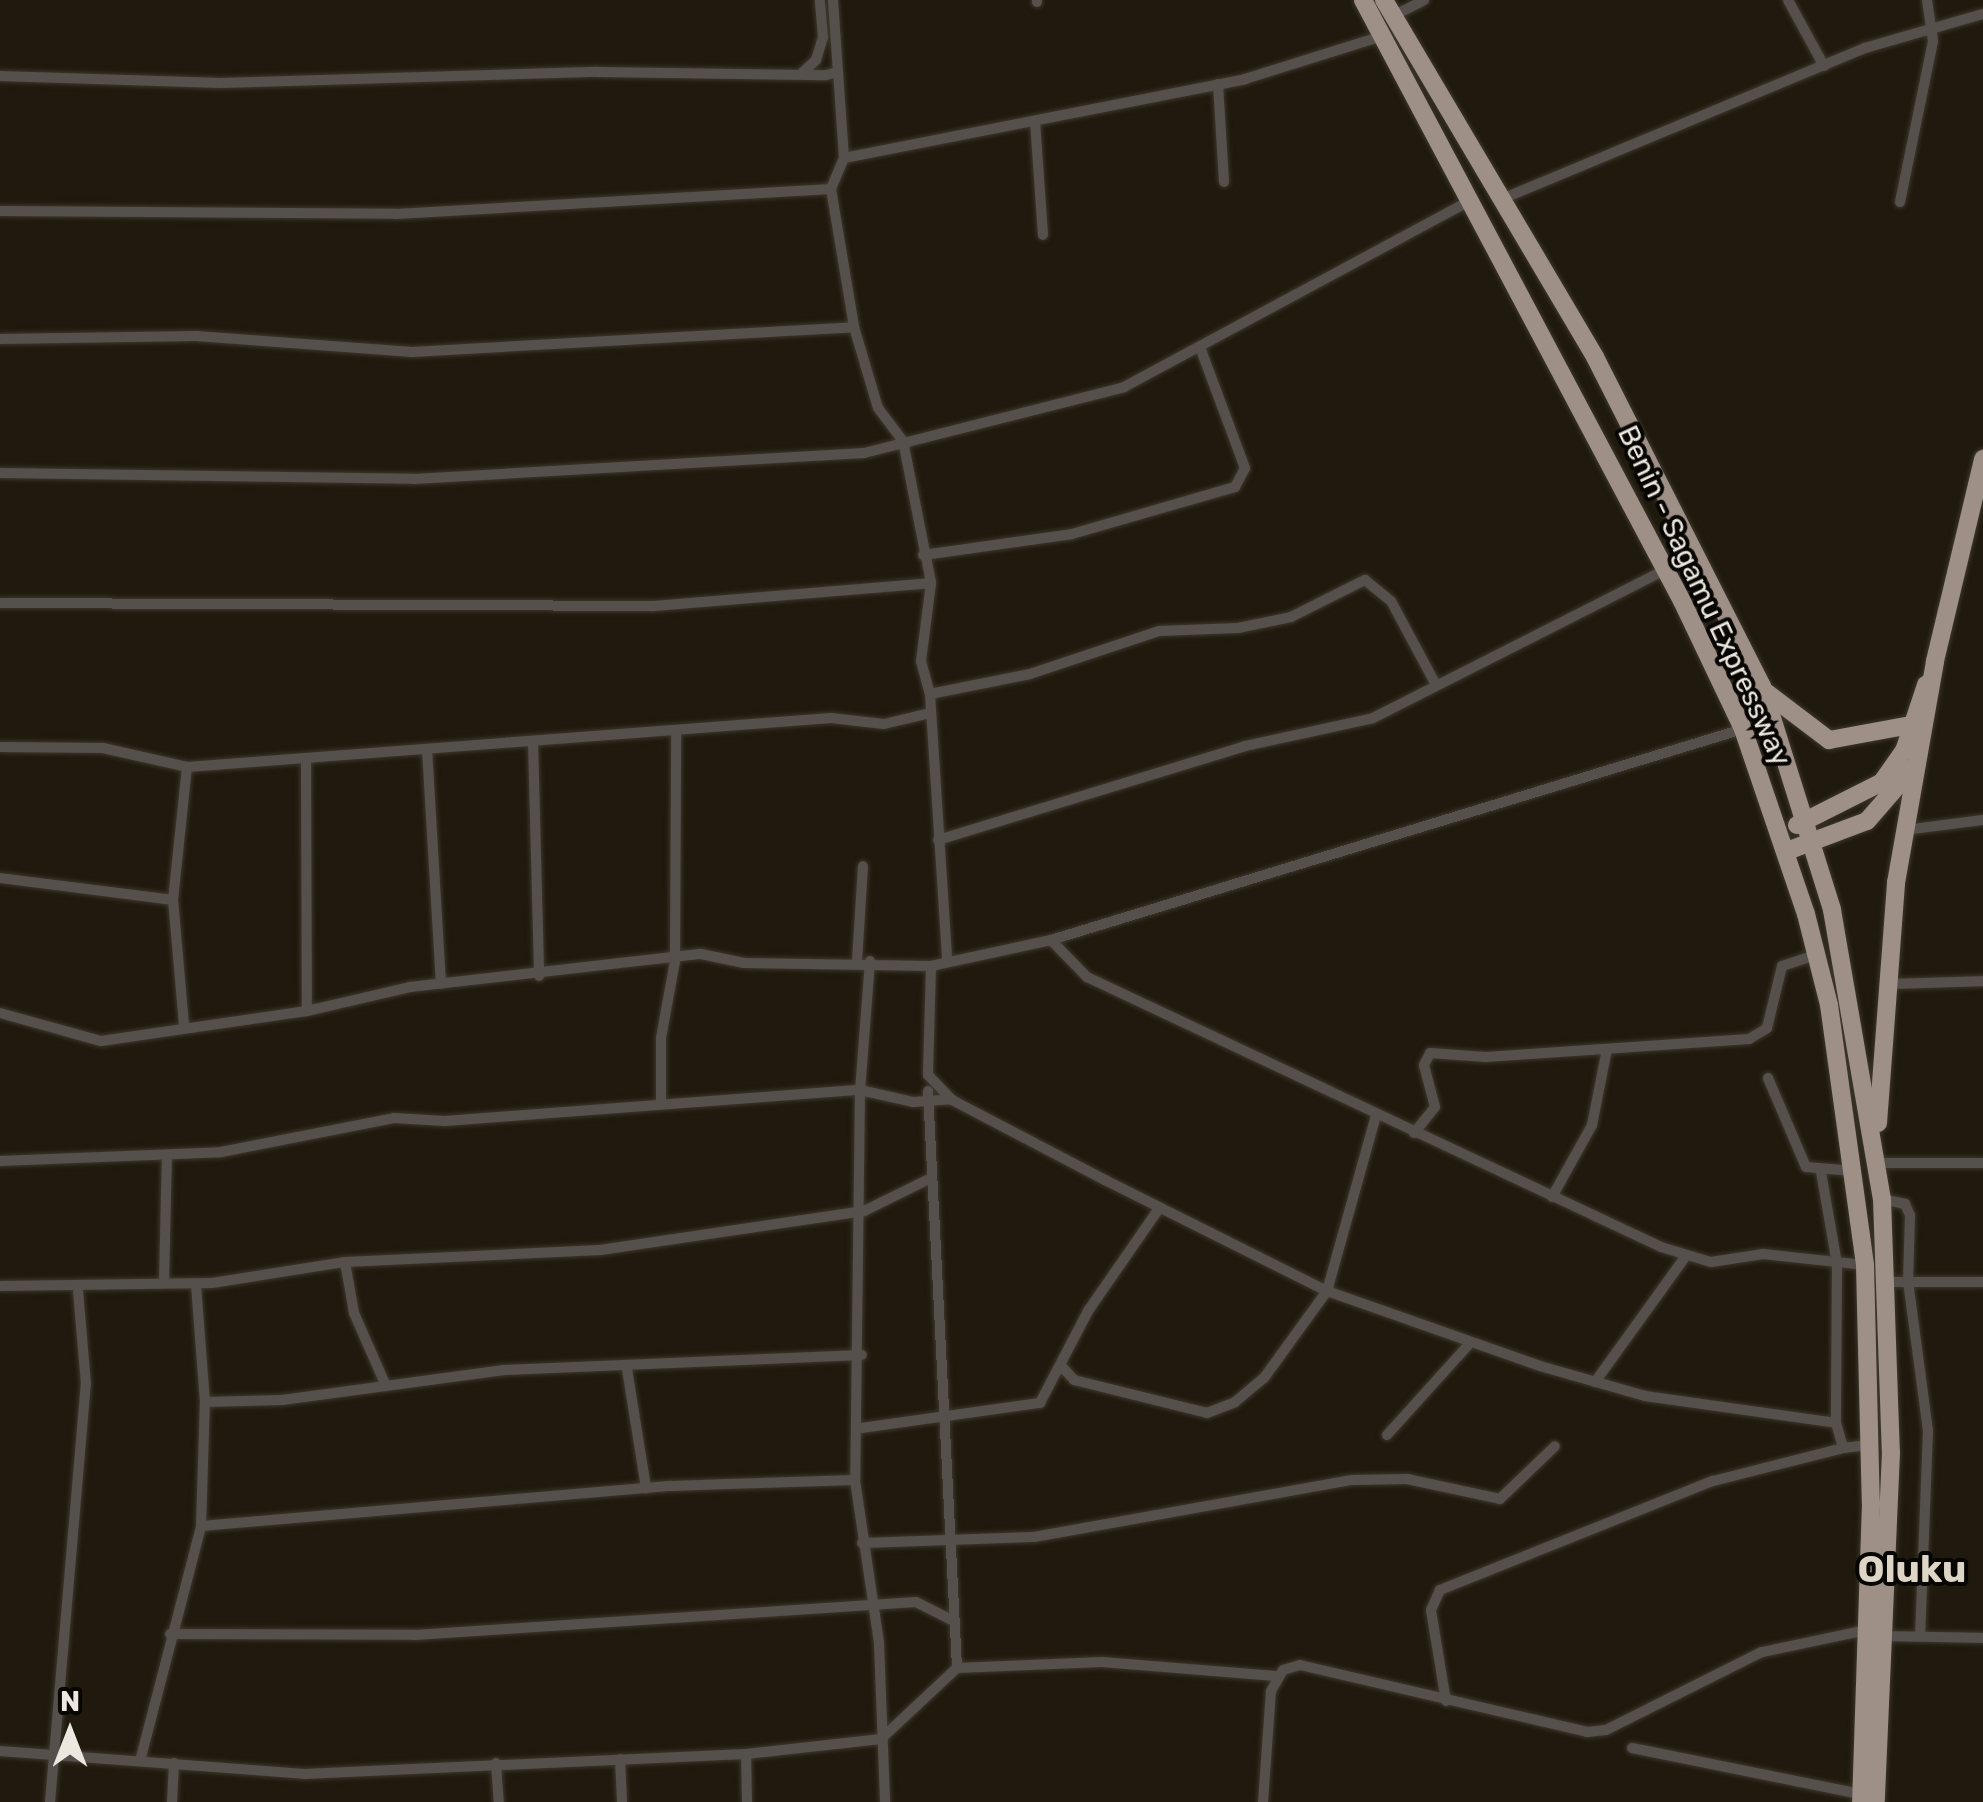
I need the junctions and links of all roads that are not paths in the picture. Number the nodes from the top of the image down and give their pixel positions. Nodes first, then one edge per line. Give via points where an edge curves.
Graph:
1 (820, 0) edge
2 (833, 0) edge
3 (1363, 0) edge
4 (1424, 0) edge
5 (1788, 0) edge
6 (1927, 0) edge
7 (1388, 8) edge
8 (1983, 14) edge
9 (1932, 28) junction
10 (1382, 36) junction
11 (1824, 66) junction
12 (838, 72) junction
13 (801, 74) junction
14 (0, 76) edge
15 (1218, 84) junction
16 (1035, 120) junction
17 (844, 158) junction
18 (1224, 182) dead end
19 (831, 189) junction
20 (1472, 200) junction
21 (1502, 200) junction
22 (1900, 202) dead end
23 (0, 211) edge
24 (1043, 235) dead end
25 (854, 327) junction
26 (0, 339) edge
27 (1200, 348) junction
28 (903, 441) junction
29 (1983, 459) edge
30 (0, 472) edge
31 (923, 556) junction
32 (1665, 570) junction
33 (931, 583) junction
34 (0, 603) edge
35 (1936, 661) junction
36 (1436, 685) junction
37 (1764, 691) junction
38 (930, 694) junction
39 (930, 713) junction
40 (1912, 725) junction
41 (1743, 729) junction
42 (676, 732) junction
43 (533, 741) junction
44 (0, 747) edge
45 (426, 749) junction
46 (1920, 758) junction
47 (306, 759) junction
48 (187, 768) junction
49 (1983, 820) edge
50 (1806, 822) junction
51 (1782, 830) junction
52 (1905, 830) junction
53 (938, 840) junction
54 (1813, 843) junction
55 (1788, 851) junction
56 (863, 866) dead end
57 (0, 878) edge
58 (173, 900) junction
59 (1050, 940) junction
60 (1816, 955) junction
61 (947, 958) junction
62 (674, 961) junction
63 (857, 961) junction
64 (870, 961) junction
65 (931, 966) junction
66 (539, 976) junction
67 (1983, 981) edge
68 (441, 984) junction
69 (1890, 984) junction
70 (307, 1011) junction
71 (0, 1013) edge
72 (184, 1025) junction
73 (1607, 1048) junction
74 (928, 1076) junction
75 (1768, 1078) dead end
76 (860, 1090) junction
77 (928, 1097) junction
78 (952, 1100) junction
79 (661, 1103) junction
80 (1376, 1115) junction
81 (1414, 1133) junction
82 (1877, 1144) junction
83 (168, 1155) junction
84 (0, 1162) edge
85 (1879, 1163) junction
86 (1983, 1163) edge
87 (1854, 1171) junction
88 (1822, 1172) junction
89 (927, 1180) junction
90 (1552, 1197) junction
91 (1882, 1199) junction
92 (1160, 1207) junction
93 (864, 1211) junction
94 (1685, 1257) junction
95 (345, 1262) junction
96 (1837, 1264) junction
97 (1865, 1266) junction
98 (1908, 1281) junction
99 (1885, 1282) junction
100 (1983, 1282) edge
101 (164, 1283) junction
102 (196, 1284) junction
103 (0, 1286) edge
104 (78, 1290) junction
105 (1327, 1291) junction
106 (1471, 1342) junction
107 (862, 1354) junction
108 (1064, 1368) junction
109 (628, 1369) junction
110 (1595, 1382) junction
111 (386, 1386) junction
112 (205, 1402) junction
113 (940, 1414) junction
114 (1836, 1424) junction
115 (861, 1428) junction
116 (1387, 1435) dead end
117 (1868, 1445) junction
118 (1554, 1446) dead end
119 (1844, 1448) junction
120 (855, 1480) junction
121 (646, 1488) junction
122 (201, 1526) junction
123 (945, 1540) junction
124 (862, 1544) junction
125 (875, 1609) junction
126 (952, 1620) junction
127 (1866, 1630) junction
128 (170, 1634) junction
129 (1887, 1636) junction
130 (1920, 1636) junction
131 (1983, 1638) edge
132 (957, 1668) junction
133 (1275, 1676) junction
134 (1446, 1702) junction
135 (882, 1739) junction
136 (1632, 1748) dead end
137 (0, 1751) edge
138 (55, 1753) junction
139 (746, 1754) junction
140 (620, 1759) junction
141 (140, 1762) junction
142 (174, 1763) junction
143 (496, 1763) junction
144 (1866, 1799) edge
145 (50, 1802) edge
146 (172, 1802) edge
147 (499, 1802) edge
148 (622, 1802) edge
149 (747, 1802) edge
150 (885, 1802) edge
151 (1263, 1802) edge

1 - 13 street via 823,37 816,60
2 - 12 street
3 - 10 highway, Benin - Sagamu Expressway
4 - 7 street
5 - 11 street
6 - 9 street
7 - 21 highway
8 - 9 street
9 - 11 street
9 - 22 street
10 - 15 street
10 - 20 highway, Benin - Sagamu Expressway
11 - 21 street
12 - 13 street
12 - 17 street
13 - 14 street via 221,83
15 - 16 street
15 - 18 street
16 - 17 street
16 - 24 street
17 - 19 street
19 - 23 street via 396,214
19 - 25 street
20 - 27 street
20 - 32 highway, Benin - Sagamu Expressway
21 - 37 highway via 1616,398
25 - 26 street via 412,352 196,336
25 - 28 street via 878,408
27 - 28 street via 1124,387
27 - 31 street via 1245,468 1235,487 1072,534
28 - 30 street via 864,453 672,470 414,479
28 - 31 street
29 - 35 highway
31 - 33 street
32 - 36 street
32 - 41 highway, Benin - Sagamu Expressway
33 - 34 street via 653,606
33 - 38 street via 921,660
35 - 40 highway
35 - 46 highway
36 - 38 street via 1391,601 1365,580 1291,616 1238,628 1159,631 1030,674
36 - 53 street via 1373,718 1245,746
37 - 40 highway via 1829,740
37 - 50 highway
38 - 39 street
39 - 42 street via 884,724 831,718
39 - 53 street
40 - 50 highway via 1882,782
41 - 51 highway, Benin - Sagamu Expressway
41 - 59 street
42 - 43 street
42 - 62 street
43 - 45 street
43 - 66 street
44 - 48 street via 103,748
45 - 47 street
45 - 68 street
46 - 52 highway
46 - 54 highway via 1867,821
47 - 48 street
47 - 70 street
48 - 58 street
49 - 52 street
50 - 51 highway
50 - 54 highway
51 - 55 highway, Benin - Sagamu Expressway
52 - 69 highway
53 - 61 street
54 - 55 highway
54 - 82 highway
55 - 60 highway, Benin - Sagamu Expressway
56 - 63 street
57 - 58 street
58 - 72 street
59 - 61 street
59 - 80 street via 1087,977
60 - 73 street via 1782,966 1760,1034
60 - 87 highway, Benin - Sagamu Expressway
61 - 65 street
62 - 63 street via 701,954 744,963
62 - 66 street
62 - 79 street via 662,1024
63 - 64 street
64 - 65 street
64 - 76 street
65 - 74 street
66 - 68 street
67 - 69 street
68 - 70 street
69 - 82 highway
70 - 72 street
71 - 72 street via 102,1040
73 - 81 street via 1486,1058 1430,1053 1424,1065 1435,1107
73 - 90 street via 1592,1125
74 - 77 street
74 - 78 street
75 - 88 street via 1798,1157
76 - 77 street via 913,1102
76 - 79 street
76 - 93 street
77 - 78 street
77 - 89 street
78 - 92 street
79 - 83 street via 394,1118
80 - 81 street
80 - 105 street
81 - 90 street
82 - 85 highway
83 - 84 street
83 - 101 street
85 - 86 street
85 - 91 highway
87 - 88 street
87 - 97 highway, Benin - Sagamu Expressway
88 - 96 street
89 - 93 street
89 - 113 street
90 - 94 street
91 - 98 street via 1905,1204 1910,1215
91 - 99 highway
92 - 105 street
92 - 108 street via 1088,1311 1063,1354
93 - 95 street via 522,1259
93 - 107 street
94 - 96 street via 1711,1262 1763,1254
94 - 110 street
95 - 102 street
95 - 111 street via 354,1314
96 - 97 street
96 - 114 street
97 - 117 highway, Benin - Sagamu Expressway
98 - 99 street
98 - 100 street
98 - 130 street via 1928,1430
99 - 129 highway
101 - 102 street
101 - 104 street
102 - 112 street
103 - 104 street
104 - 138 street via 86,1384
105 - 106 street
105 - 108 street via 1264,1378 1207,1413 1074,1380
106 - 110 street
106 - 116 street
107 - 109 street
107 - 115 street
108 - 113 street via 1040,1403
109 - 111 street via 504,1370
109 - 121 street
110 - 114 street
111 - 112 street
112 - 122 street
113 - 115 street
113 - 123 street
114 - 119 street
115 - 120 street
117 - 119 street
117 - 127 highway, Benin - Sagamu Expressway
118 - 123 street via 1500,1499 1407,1479 1352,1480 1034,1536
119 - 134 street via 1713,1481 1440,1590 1431,1610
120 - 121 street
120 - 124 street
121 - 122 street
122 - 128 street
123 - 124 street
123 - 126 street
124 - 125 street
125 - 126 street via 916,1602
125 - 128 street via 415,1634
125 - 135 street
126 - 132 street
127 - 134 street via 1762,1652 1606,1730 1521,1722
127 - 144 highway, Benin - Sagamu Expressway
128 - 141 street
129 - 130 street
129 - 144 highway
130 - 131 street
132 - 133 street via 1102,1662
132 - 135 street
133 - 134 street via 1300,1665
133 - 151 street
135 - 139 street
135 - 150 street
136 - 144 street
137 - 138 street
138 - 141 street
138 - 145 street
139 - 140 street
139 - 149 street
140 - 143 street
140 - 148 street
141 - 142 street
142 - 143 street via 304,1774
142 - 146 street
143 - 147 street

